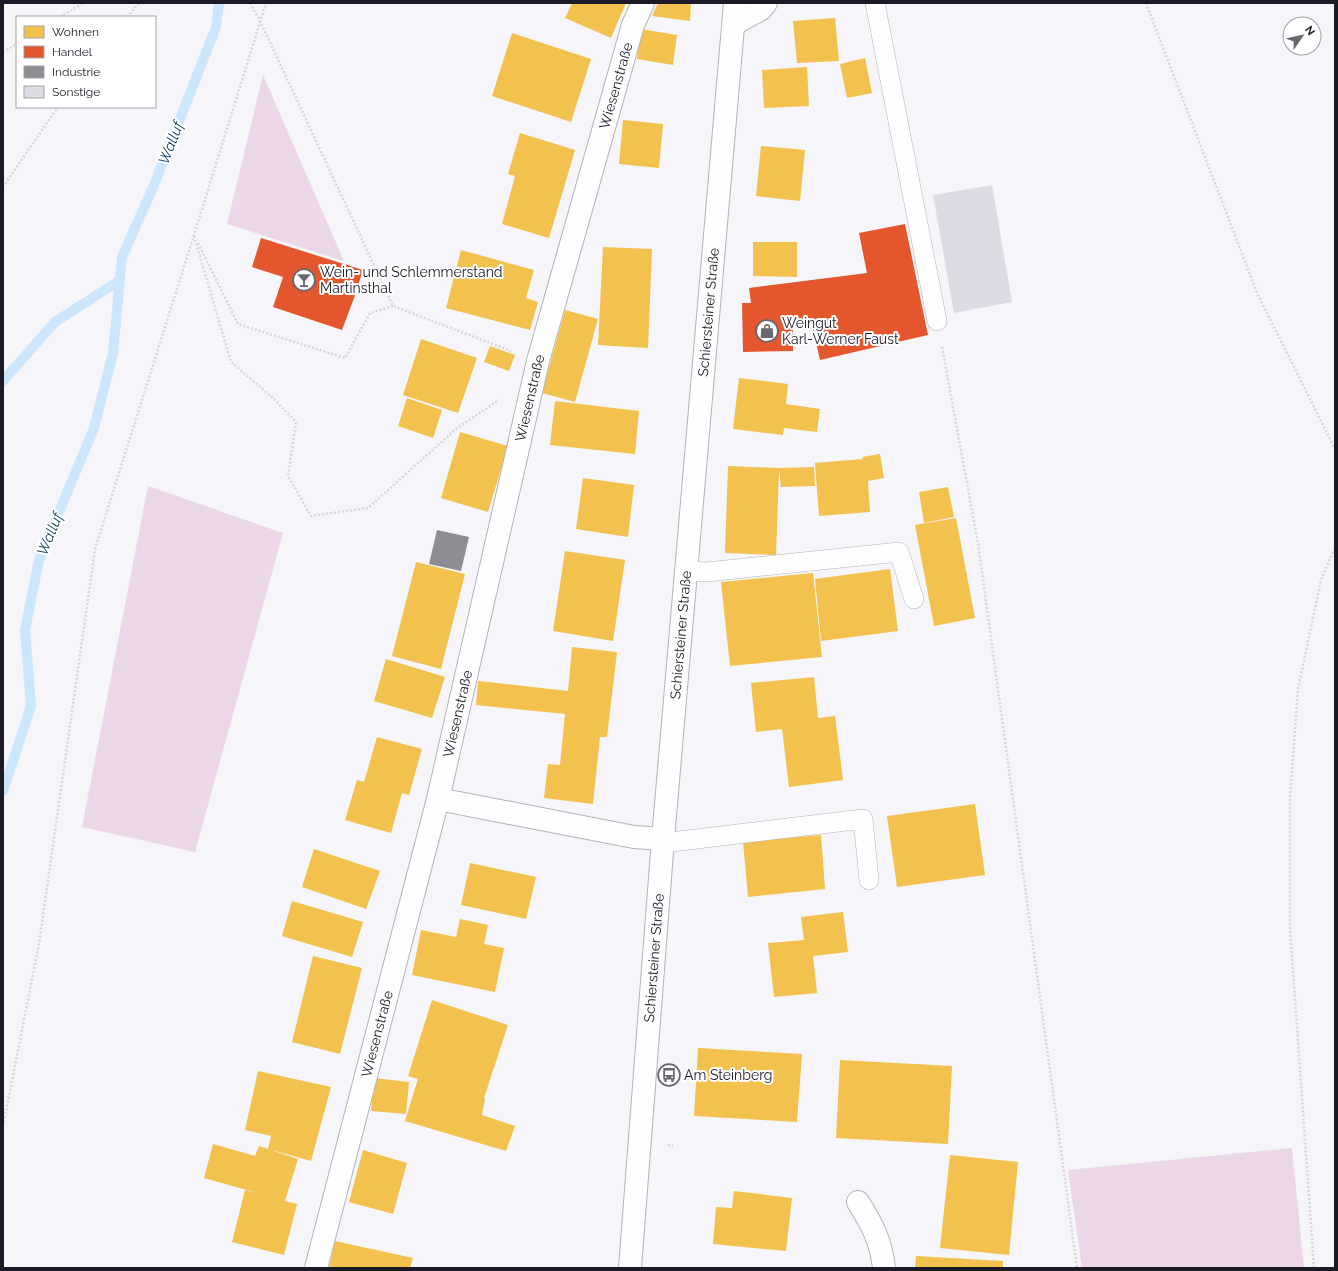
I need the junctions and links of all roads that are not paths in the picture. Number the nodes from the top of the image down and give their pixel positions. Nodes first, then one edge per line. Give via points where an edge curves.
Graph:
1 (643, 3) edge
2 (766, 3) edge
3 (875, 3) edge
4 (735, 14) edge
5 (937, 321) road end
6 (686, 571) junction
7 (914, 600) dead end
8 (438, 799) junction
9 (663, 841) junction
10 (869, 880) dead end
11 (858, 1202) dead end
12 (316, 1268) edge
13 (630, 1268) edge
14 (884, 1268) edge

1 - 8 street, Wiesenstraße via 633,24 537,368
2 - 4 street via 761,9
3 - 5 lane
4 - 6 street, Schiersteiner Straße
6 - 7 lane via 707,572 900,552
6 - 9 street, Schiersteiner Straße
8 - 9 street
8 - 12 street, Wiesenstraße
9 - 10 lane via 863,819
9 - 13 street, Schiersteiner Straße
11 - 14 street via 871,1222 882,1251

